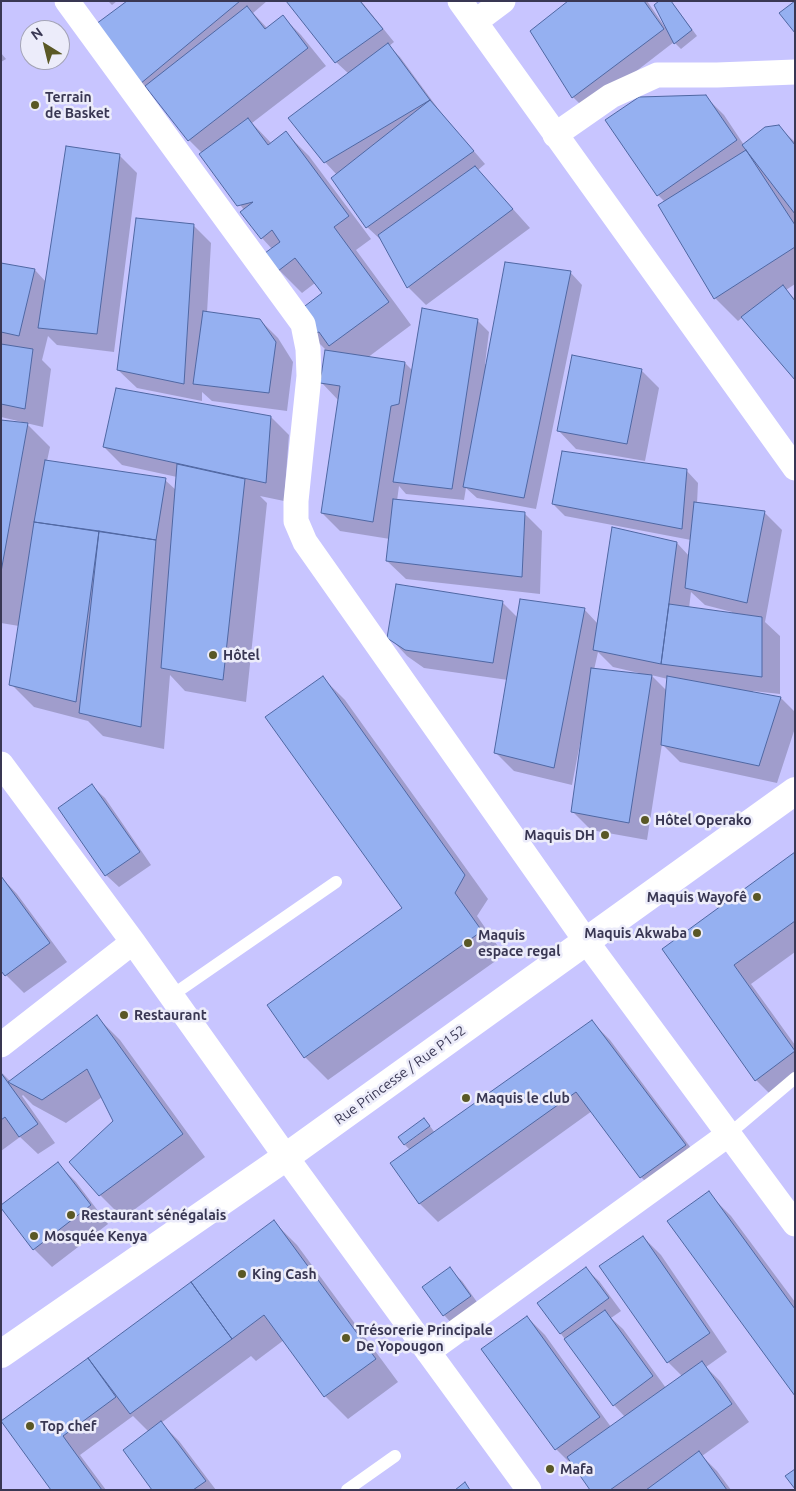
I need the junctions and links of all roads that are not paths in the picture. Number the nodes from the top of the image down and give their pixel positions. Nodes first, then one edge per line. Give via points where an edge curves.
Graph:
1 (68, 1) edge
2 (460, 1) edge
3 (503, 1) edge
4 (475, 22) junction
5 (795, 72) edge
6 (555, 135) junction
7 (795, 468) edge
8 (1, 764) edge
9 (795, 791) edge
10 (336, 882) dead end
11 (586, 941) junction
12 (132, 942) junction
13 (171, 996) junction
14 (1, 1045) edge
15 (795, 1078) edge
16 (729, 1134) junction
17 (286, 1157) junction
18 (795, 1224) edge
19 (428, 1352) junction
20 (1, 1354) edge
21 (395, 1456) dead end
22 (347, 1490) edge
23 (529, 1490) edge

1 - 11 street via 303,324 309,376 296,521 305,542
2 - 4 street
3 - 4 street
4 - 6 street
5 - 6 street via 656,75 611,96
6 - 7 street
8 - 12 street
9 - 11 street, Rue Princesse / Rue P152
10 - 13 lane
11 - 16 street
11 - 17 street, Rue Princesse / Rue P152
12 - 13 street
12 - 14 street
13 - 17 street
15 - 16 lane
16 - 18 street
16 - 19 street
17 - 19 street
17 - 20 street, Rue Princesse / Rue P152
19 - 23 street
21 - 22 lane

